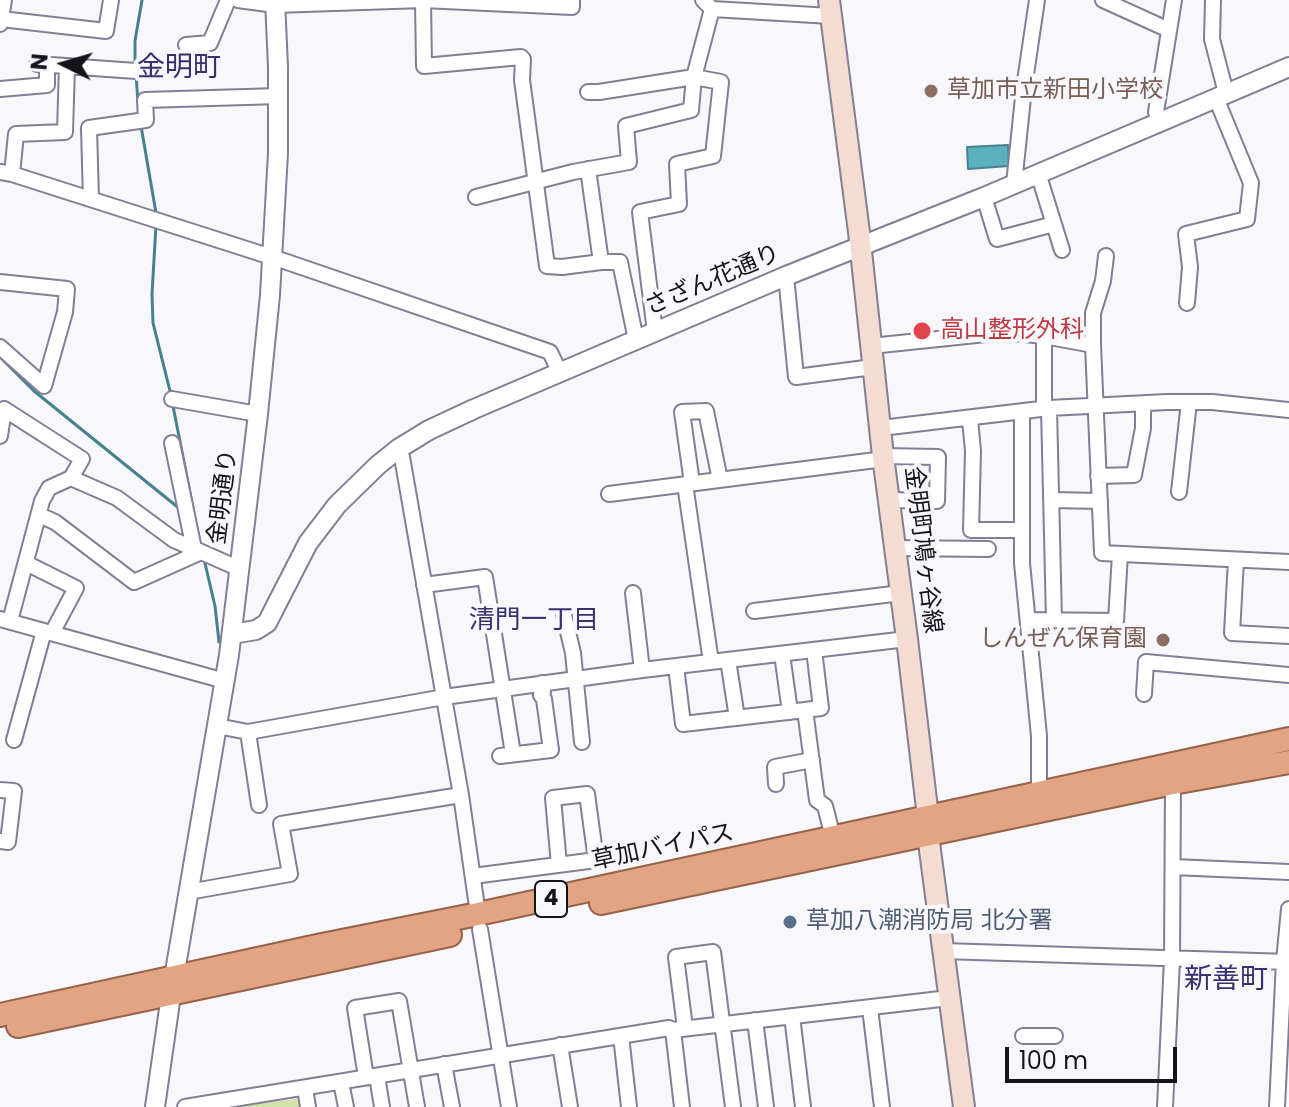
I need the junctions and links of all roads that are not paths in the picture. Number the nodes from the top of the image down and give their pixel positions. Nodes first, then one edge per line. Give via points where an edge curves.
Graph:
1 (4, 0) edge
2 (111, 0) edge
3 (228, 0) edge
4 (238, 0) edge
5 (423, 0) edge
6 (572, 0) edge
7 (1037, 0) edge
8 (1103, 0) edge
9 (1174, 0) edge
10 (1213, 0) edge
11 (275, 3) edge
12 (707, 4) edge
13 (830, 8) edge
14 (0, 22) edge
15 (1169, 30) junction
16 (186, 45) dead end
17 (67, 66) junction
18 (1289, 67) edge
19 (136, 71) dead end
20 (694, 77) junction
21 (0, 89) edge
22 (588, 92) dead end
23 (1221, 95) junction
24 (279, 96) junction
25 (1159, 122) junction
26 (588, 169) junction
27 (6, 173) edge
28 (1038, 173) junction
29 (536, 181) junction
30 (1014, 184) junction
31 (476, 197) dead end
32 (984, 197) junction
33 (91, 199) junction
34 (1054, 224) junction
35 (860, 247) junction
36 (1062, 250) dead end
37 (1106, 256) dead end
38 (272, 258) junction
39 (601, 262) junction
40 (786, 276) junction
41 (0, 282) edge
42 (1187, 303) dead end
43 (655, 332) junction
44 (1044, 336) junction
45 (636, 340) junction
46 (1093, 345) junction
47 (871, 346) junction
48 (0, 347) edge
49 (873, 367) junction
50 (560, 373) junction
51 (172, 399) dead end
52 (1189, 402) junction
53 (1143, 404) junction
54 (1094, 406) junction
55 (1047, 408) junction
56 (1289, 410) edge
57 (1022, 411) junction
58 (258, 414) junction
59 (970, 419) junction
60 (881, 428) junction
61 (0, 429) edge
62 (0, 436) edge
63 (172, 443) dead end
64 (398, 449) junction
65 (884, 458) junction
66 (1098, 476) junction
67 (71, 478) junction
68 (720, 480) junction
69 (688, 484) junction
70 (1179, 492) dead end
71 (609, 494) dead end
72 (889, 500) junction
73 (1051, 500) junction
74 (1100, 501) junction
75 (39, 515) junction
76 (1022, 530) junction
77 (895, 548) junction
78 (988, 549) dead end
79 (198, 550) junction
80 (1120, 554) junction
81 (1236, 560) junction
82 (1289, 562) edge
83 (26, 563) junction
84 (240, 569) junction
85 (424, 585) junction
86 (633, 593) dead end
87 (901, 593) junction
88 (754, 611) dead end
89 (564, 615) dead end
90 (5, 620) edge
91 (1028, 620) junction
92 (1054, 620) junction
93 (48, 632) junction
94 (232, 634) junction
95 (1289, 636) edge
96 (907, 639) junction
97 (814, 650) junction
98 (782, 654) junction
99 (728, 660) junction
100 (711, 662) junction
101 (676, 666) junction
102 (642, 670) junction
103 (1289, 675) edge
104 (575, 680) junction
105 (225, 681) junction
106 (542, 683) junction
107 (503, 688) junction
108 (1144, 694) dead end
109 (444, 697) junction
110 (805, 710) junction
111 (790, 712) junction
112 (737, 718) junction
113 (217, 726) junction
114 (248, 732) junction
115 (1289, 739) edge
116 (14, 740) dead end
117 (582, 742) dead end
118 (812, 760) junction
119 (1289, 762) edge
120 (1173, 783) junction
121 (776, 784) dead end
122 (0, 790) edge
123 (1039, 794) junction
124 (461, 795) junction
125 (259, 805) dead end
126 (928, 826) junction
127 (833, 837) junction
128 (0, 841) edge
129 (559, 865) junction
130 (1173, 867) junction
131 (1289, 872) edge
132 (473, 876) junction
133 (188, 892) junction
134 (1289, 909) edge
135 (479, 922) junction
136 (943, 951) junction
137 (1172, 959) junction
138 (1287, 961) edge
139 (172, 986) junction
140 (949, 998) junction
141 (870, 1008) junction
142 (0, 1015) edge
143 (792, 1016) junction
144 (755, 1020) junction
145 (722, 1023) junction
146 (679, 1029) junction
147 (0, 1030) edge
148 (621, 1036) junction
149 (1023, 1036) dead end
150 (1055, 1036) dead end
151 (560, 1045) junction
152 (500, 1055) junction
153 (444, 1064) junction
154 (411, 1070) junction
155 (371, 1076) junction
156 (341, 1082) junction
157 (305, 1088) junction
158 (224, 1104) edge
159 (155, 1107) edge
160 (185, 1107) edge
161 (308, 1107) edge
162 (346, 1107) edge
163 (382, 1107) edge
164 (417, 1107) edge
165 (452, 1107) edge
166 (509, 1107) edge
167 (570, 1107) edge
168 (629, 1107) edge
169 (682, 1107) edge
170 (733, 1107) edge
171 (766, 1107) edge
172 (803, 1107) edge
173 (882, 1107) edge
174 (964, 1107) edge
175 (1165, 1107) edge
176 (1277, 1107) edge

1 - 14 street
2 - 14 street via 106,31
3 - 16 street via 210,43
4 - 11 street
5 - 6 street via 572,7
5 - 11 street
5 - 29 street via 424,66 523,59
7 - 30 street
8 - 15 street
9 - 15 street
10 - 23 street via 1212,39
11 - 24 street, 金明通り
12 - 13 street
12 - 20 street
13 - 35 main road, 金明町鳩ヶ谷線
15 - 25 street via 1156,112
17 - 19 street
17 - 21 street via 42,64 47,85
17 - 27 street via 65,132 16,134
18 - 23 street, さざん花通り
20 - 22 street
20 - 26 street via 691,110 626,126 629,162
20 - 43 street via 721,82 713,156 677,164 679,204 640,212
23 - 25 street, さざん花通り
23 - 42 street via 1251,183 1247,219 1186,234
24 - 33 street via 145,100 146,120 89,128
24 - 38 street, 金明通り
25 - 28 street, さざん花通り
26 - 29 street
26 - 39 street
27 - 33 street
28 - 30 street, さざん花通り
28 - 34 street
29 - 31 street
29 - 39 street via 547,266
30 - 32 street, さざん花通り
32 - 34 street via 997,239
32 - 35 street, さざん花通り
33 - 38 street
34 - 36 street
35 - 40 street, さざん花通り
35 - 47 main road, 金明町鳩ヶ谷線
37 - 46 street via 1093,313
38 - 50 street via 550,352
38 - 58 street, 金明通り
39 - 45 street via 620,262
40 - 43 street, さざん花通り
40 - 49 street via 796,377
41 - 48 street via 67,289 44,386
43 - 45 street, さざん花通り
44 - 46 street
44 - 47 street via 1005,332
44 - 55 street
45 - 50 street, さざん花通り
46 - 54 street
47 - 49 main road, 金明町鳩ヶ谷線
49 - 60 main road, 金明町鳩ヶ谷線
50 - 64 street, さざん花通り via 449,420
51 - 58 street
52 - 53 street
52 - 56 street
52 - 70 street
53 - 54 street
53 - 66 street via 1134,475
54 - 55 street
54 - 66 street
55 - 57 street
55 - 73 street
57 - 59 street
57 - 76 street
58 - 84 street, 金明通り
59 - 60 street
59 - 76 street via 971,530
60 - 65 main road, 金明町鳩ヶ谷線
61 - 62 street
61 - 67 street via 4,409 82,459
63 - 79 street
64 - 85 street
64 - 94 street, さざん花通り via 363,477 319,526 267,623
65 - 68 street
65 - 72 main road, 金明町鳩ヶ谷線
65 - 72 street via 938,457 937,501
66 - 74 street
67 - 75 street via 49,488
67 - 79 street via 117,498 174,540
68 - 69 street
68 - 69 street via 706,411 682,412
69 - 71 street
69 - 100 street
72 - 77 main road, 金明町鳩ヶ谷線
73 - 74 street
73 - 92 street
74 - 80 street via 1102,553
75 - 79 street via 134,582
75 - 83 street
76 - 91 street
77 - 78 street
77 - 87 main road, 金明町鳩ヶ谷線
79 - 84 street
80 - 81 street
80 - 92 street via 1116,621
81 - 82 street
81 - 95 street via 1232,633
83 - 90 street
83 - 93 street via 76,588
84 - 94 street, 金明通り
85 - 107 street via 485,577
85 - 109 street
86 - 102 street
87 - 88 street
87 - 96 main road, 金明町鳩ヶ谷線
89 - 104 street
90 - 93 street
91 - 92 street
91 - 123 street
93 - 105 street
93 - 116 street
94 - 105 street, 金明通り
96 - 97 street
96 - 126 main road, 金明町鳩ヶ谷線
97 - 98 street
97 - 110 street via 821,708
98 - 99 street
98 - 111 street
99 - 100 street
99 - 112 street
100 - 101 street
101 - 102 street
101 - 112 street via 683,724
102 - 104 street
103 - 108 street via 1146,662
104 - 106 street
104 - 117 street
105 - 113 street, 金明通り
106 - 107 street
106 - 107 street via 551,750 506,755
107 - 109 street
109 - 114 street
109 - 124 street
110 - 111 street
110 - 118 street
111 - 112 street
113 - 114 street
113 - 133 street, 金明通り
114 - 125 street
115 - 123 highway, 草加バイパス / 4
118 - 121 street via 775,767
118 - 127 street via 817,800 825,806
119 - 120 highway, 草加バイパス / 4
120 - 126 highway, 草加バイパス / 4
120 - 130 street
122 - 128 street via 14,791 8,842
123 - 126 highway, 草加バイパス / 4
124 - 132 street
124 - 133 street via 281,824 290,874
126 - 127 highway, 草加バイパス / 4
126 - 135 highway, 草加バイパス / 4
126 - 136 main road, 金明町鳩ヶ谷線
127 - 135 highway, 草加バイパス / 4
129 - 129 street via 596,860 587,794 553,798
129 - 132 street
130 - 131 street
130 - 137 street
132 - 135 street
133 - 139 street, 金明通り
134 - 138 street
135 - 139 highway, 草加バイパス / 4
135 - 152 street
136 - 137 street
136 - 140 main road, 金明町鳩ヶ谷線
137 - 138 street
137 - 175 street
138 - 176 street
139 - 142 highway, 草加バイパス / 4
139 - 147 highway, 草加バイパス / 4
139 - 159 street, 金明通り
140 - 141 street
140 - 174 main road, 金明町鳩ヶ谷線
141 - 143 street
141 - 173 street
143 - 144 street
143 - 172 street
144 - 145 street
144 - 171 street
145 - 146 street
145 - 146 street via 713,952 676,957
145 - 170 street
146 - 148 street
146 - 169 street
148 - 151 street
148 - 168 street
149 - 150 street
151 - 152 street
151 - 167 street
152 - 153 street
152 - 166 street
153 - 154 street
153 - 165 street
154 - 155 street
154 - 155 street via 399,1001 370,1005 355,1008
154 - 164 street
155 - 156 street
155 - 163 street
156 - 157 street
156 - 162 street
157 - 158 street
157 - 161 street
158 - 160 street

